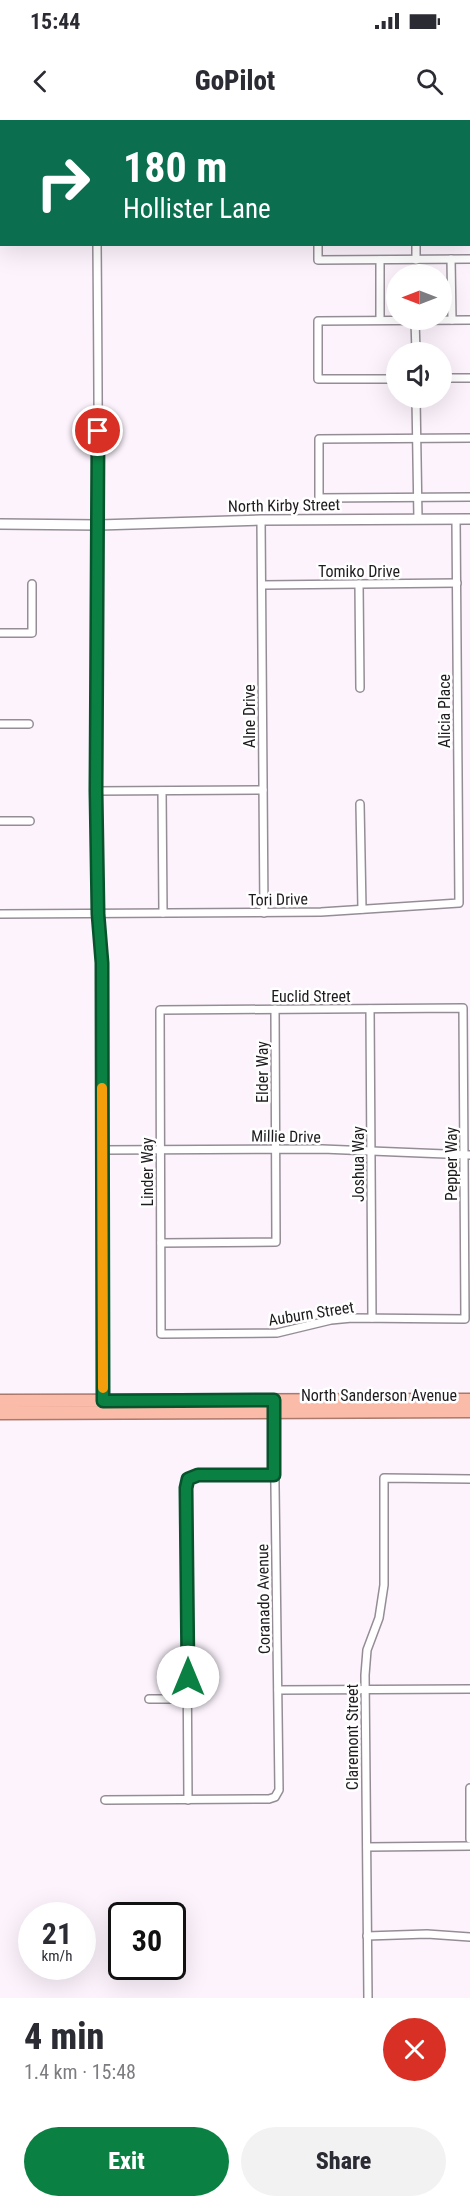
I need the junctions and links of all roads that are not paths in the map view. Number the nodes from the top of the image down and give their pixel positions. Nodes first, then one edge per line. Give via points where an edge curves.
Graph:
1 (97, 246) edge
2 (318, 246) edge
3 (416, 246) edge
4 (451, 259) junction
5 (470, 259) edge
6 (380, 260) junction
7 (416, 260) junction
8 (451, 264) edge
9 (380, 320) junction
10 (386, 320) edge
11 (452, 320) edge
12 (470, 320) edge
13 (452, 378) edge
14 (470, 378) edge
15 (386, 379) edge
16 (416, 408) edge
17 (417, 438) junction
18 (470, 438) edge
19 (470, 497) edge
20 (417, 498) junction
21 (418, 519) junction
22 (456, 519) junction
23 (470, 519) edge
24 (261, 520) junction
25 (0, 524) edge
26 (99, 525) junction
27 (457, 583) junction
28 (32, 584) dead end
29 (359, 584) junction
30 (262, 585) junction
31 (0, 633) edge
32 (360, 688) dead end
33 (0, 724) edge
34 (29, 724) dead end
35 (162, 790) junction
36 (263, 790) junction
37 (96, 791) junction
38 (360, 804) dead end
39 (0, 821) edge
40 (30, 821) dead end
41 (459, 903) joint
42 (362, 909) junction
43 (163, 913) junction
44 (264, 913) junction
45 (0, 914) edge
46 (98, 914) junction
47 (463, 1008) joint
48 (275, 1009) junction
49 (370, 1009) junction
50 (160, 1010) joint
51 (276, 1149) junction
52 (103, 1150) junction
53 (160, 1150) junction
54 (371, 1151) junction
55 (467, 1154) edge
56 (161, 1243) junction
57 (372, 1318) junction
58 (465, 1319) joint
59 (161, 1334) joint
60 (470, 1400) edge
61 (0, 1401) edge
62 (274, 1406) junction
63 (103, 1407) junction
64 (470, 1411) edge
65 (0, 1413) edge
66 (274, 1475) junction
67 (470, 1479) edge
68 (365, 1689) junction
69 (470, 1689) edge
70 (278, 1690) junction
71 (149, 1699) dead end
72 (188, 1699) junction
73 (470, 1788) edge
74 (105, 1800) dead end
75 (188, 1800) junction
76 (470, 1839) edge
77 (470, 1846) edge
78 (367, 1847) junction
79 (367, 1936) junction
80 (470, 1937) edge
81 (368, 1998) edge

1 - 26 street
2 - 6 street via 318,260
3 - 7 street
4 - 5 street
4 - 7 street
4 - 8 street
6 - 7 street
6 - 9 street
9 - 10 street
9 - 15 street via 318,321 318,379
11 - 12 street
13 - 14 street
16 - 17 street
17 - 18 street
17 - 20 street
17 - 20 street via 319,439 319,498
19 - 20 street
20 - 21 street
21 - 22 street, North Kirby Street
21 - 24 street, North Kirby Street
22 - 23 street, North Kirby Street
22 - 27 street, Alicia Place
24 - 26 street, North Kirby Street
24 - 30 street, Alne Drive
25 - 26 street, North Kirby Street
26 - 37 street
27 - 29 street, Tomiko Drive
27 - 41 street, Alicia Place
28 - 31 street via 32,633
29 - 30 street, Tomiko Drive
29 - 32 street
30 - 36 street, Alne Drive
33 - 34 street
35 - 36 street
35 - 37 street
35 - 43 street
36 - 44 street, Alne Drive
37 - 46 street
38 - 42 street
39 - 40 street
41 - 42 street, Tori Drive
42 - 44 street, Tori Drive
43 - 44 street, Tori Drive
43 - 46 street, Tori Drive
45 - 46 street, Tori Drive
46 - 52 street
47 - 49 street, Euclid Street
47 - 55 street, Pepper Way
48 - 49 street, Euclid Street
48 - 50 street, Euclid Street
48 - 51 street, Elder Way
49 - 54 street, Joshua Way
50 - 53 street, Linder Way
51 - 53 street, Millie Drive
51 - 54 street, Millie Drive
51 - 56 street, Elder Way via 276,1242
52 - 53 street, Millie Drive
52 - 63 street
53 - 56 street, Linder Way
54 - 55 street, Millie Drive
54 - 57 street, Joshua Way
55 - 58 street, Pepper Way
56 - 59 street, Linder Way
57 - 58 street, Auburn Street
57 - 59 street, Auburn Street via 331,1320 277,1333
60 - 62 highway, North Sanderson Avenue
61 - 63 highway, North Sanderson Avenue
62 - 63 highway, North Sanderson Avenue
62 - 64 highway, North Sanderson Avenue
62 - 66 street, Coranado Avenue
63 - 65 highway, North Sanderson Avenue
66 - 70 street, Coranado Avenue
66 - 72 street via 198,1475 188,1479
67 - 68 street, Claremont Street via 384,1478 384,1585 379,1618 367,1650
68 - 69 street
68 - 70 street
68 - 78 street, Claremont Street
70 - 75 street, Coranado Avenue via 279,1790 275,1797
71 - 72 street
72 - 75 street
73 - 76 street
74 - 75 street
77 - 78 street
78 - 79 street, Claremont Street
79 - 80 street
79 - 81 street, Claremont Street

